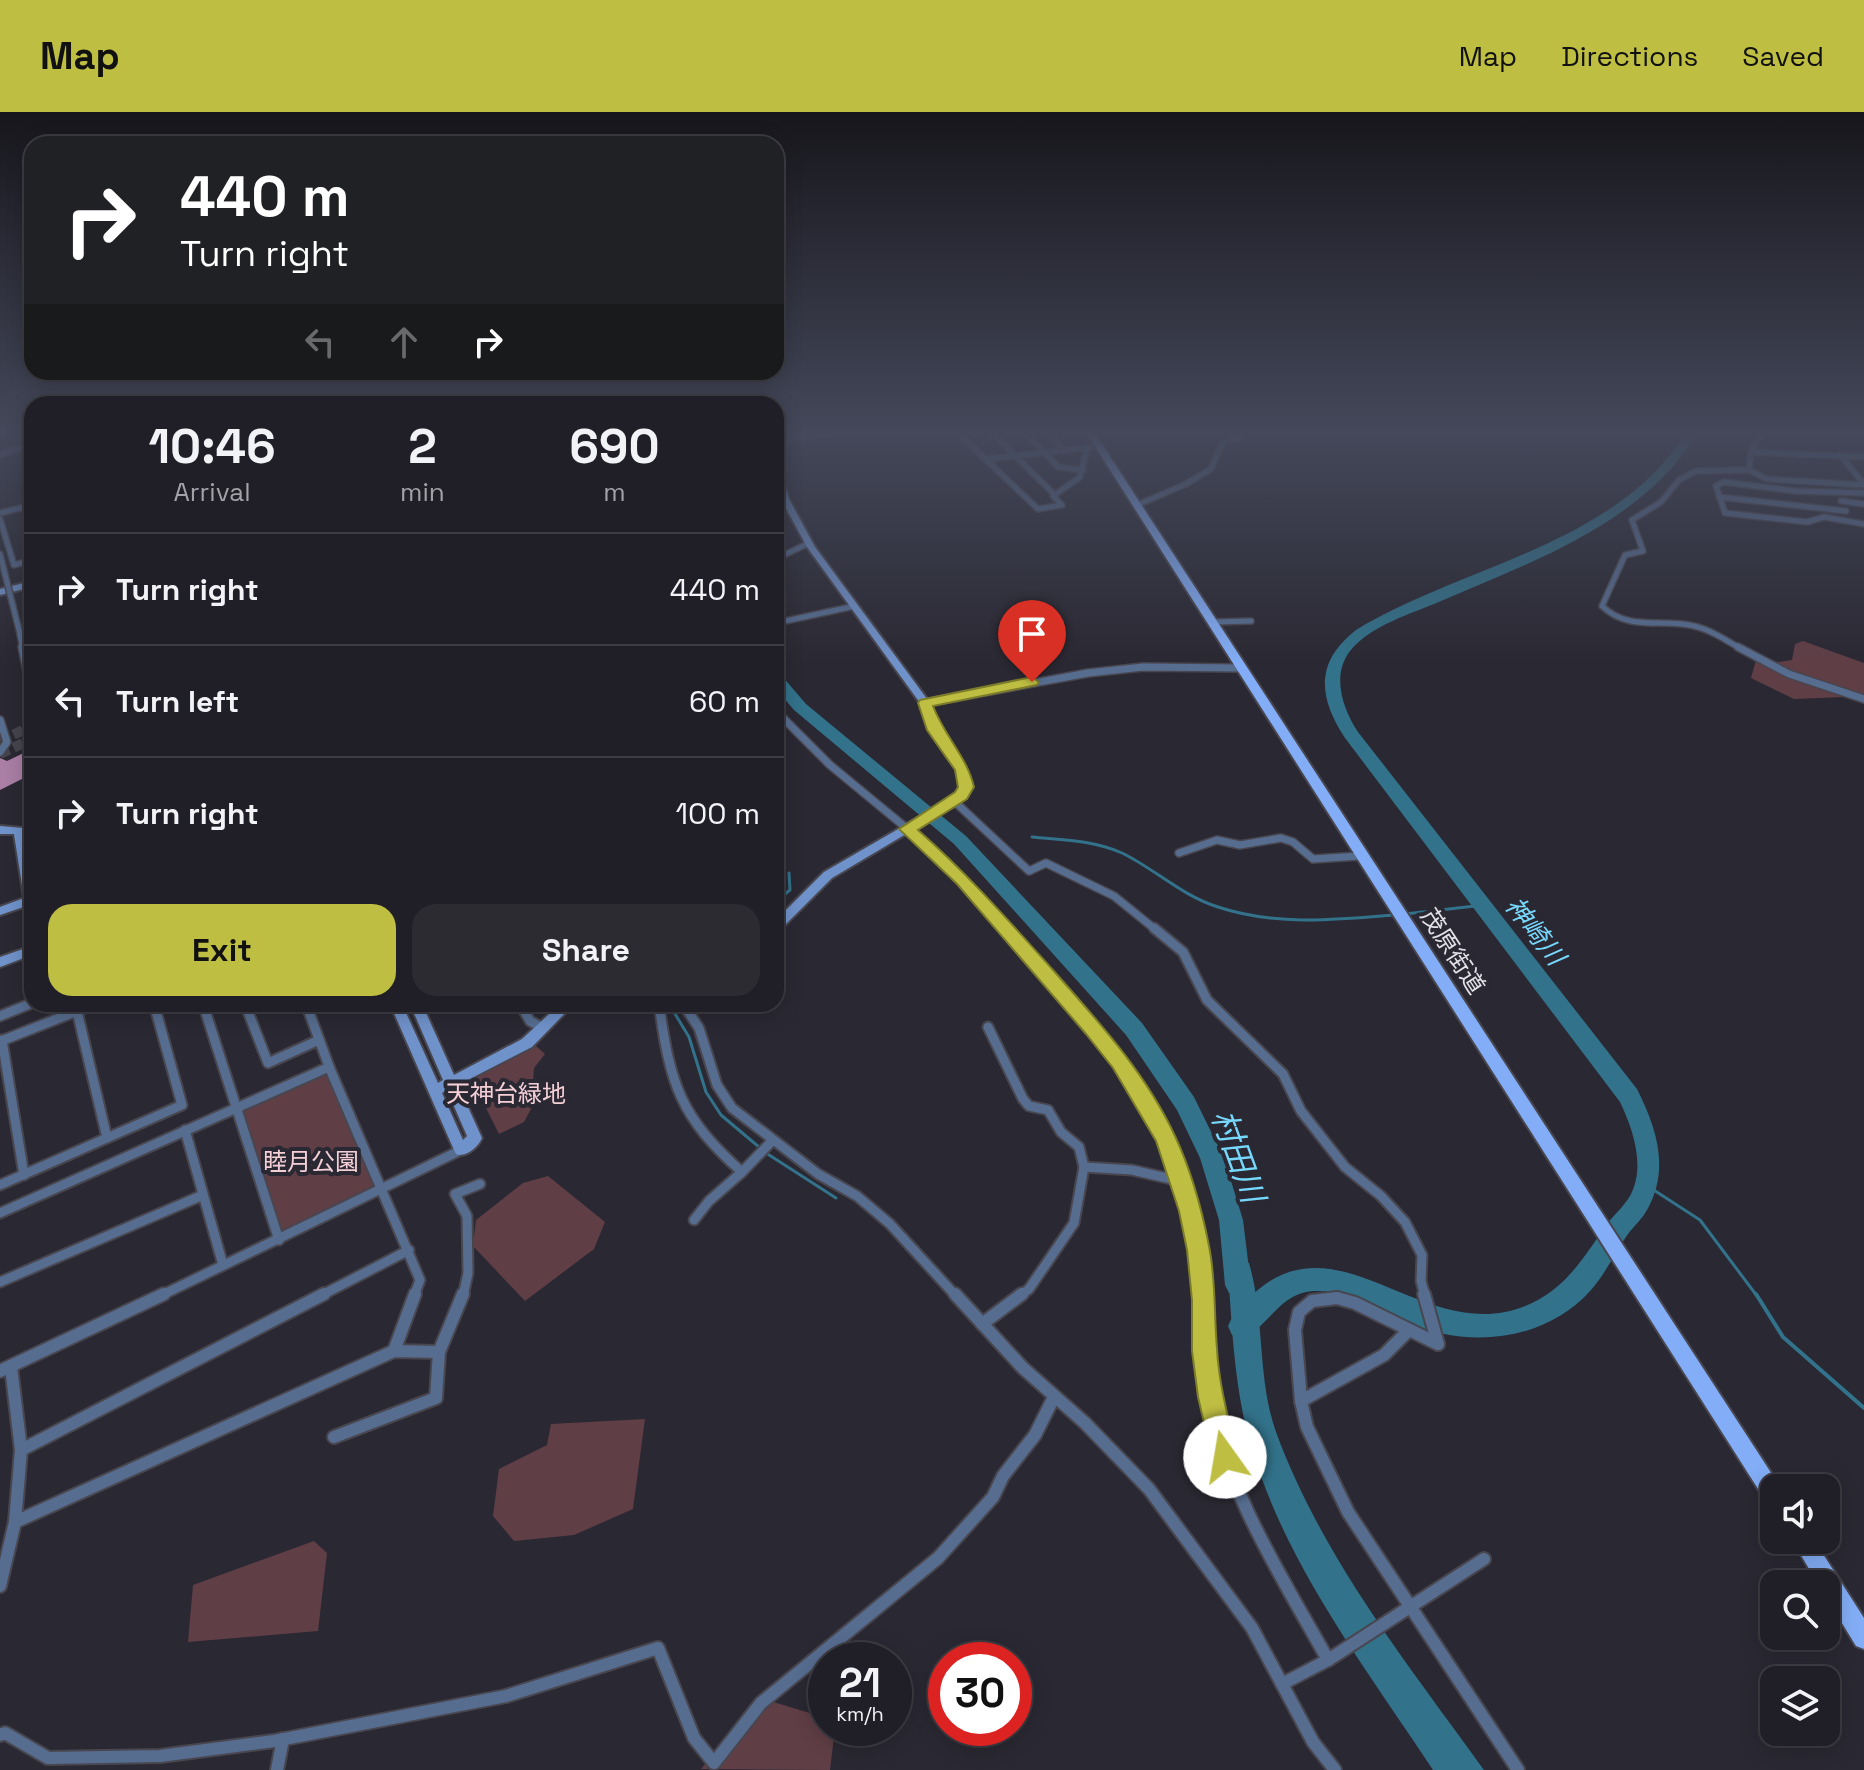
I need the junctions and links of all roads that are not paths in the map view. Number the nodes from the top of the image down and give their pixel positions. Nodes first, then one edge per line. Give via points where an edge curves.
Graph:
1 (19, 509) edge
2 (793, 509) edge
3 (1140, 509) edge
4 (1649, 509) edge
5 (1724, 509) edge
6 (1831, 509) edge
7 (1846, 511) joint
8 (0, 516) edge
9 (1851, 521) junction
10 (1864, 524) edge
11 (809, 543) junction
12 (0, 554) edge
13 (784, 555) edge
14 (24, 562) edge
15 (24, 588) edge
16 (0, 594) edge
17 (855, 606) junction
18 (1251, 621) dead end
19 (784, 622) edge
20 (1213, 622) junction
21 (22, 646) joint
22 (24, 656) edge
23 (1241, 668) junction
24 (1864, 699) edge
25 (925, 703) junction
26 (784, 719) edge
27 (0, 720) edge
28 (0, 752) edge
29 (954, 801) junction
30 (907, 829) junction
31 (0, 830) edge
32 (1179, 853) dead end
33 (1360, 856) junction
34 (24, 862) edge
35 (24, 902) edge
36 (0, 911) edge
37 (784, 918) edge
38 (24, 953) edge
39 (0, 962) edge
40 (24, 1006) edge
41 (74, 1012) edge
42 (77, 1012) edge
43 (156, 1012) edge
44 (206, 1012) edge
45 (248, 1012) edge
46 (309, 1012) edge
47 (399, 1012) edge
48 (420, 1012) edge
49 (525, 1012) edge
50 (560, 1012) edge
51 (660, 1012) edge
52 (688, 1012) edge
53 (0, 1016) edge
54 (988, 1027) dead end
55 (543, 1028) junction
56 (319, 1040) junction
57 (1, 1041) edge
58 (329, 1067) junction
59 (451, 1083) junction
60 (434, 1091) junction
61 (237, 1108) junction
62 (185, 1130) junction
63 (107, 1138) junction
64 (772, 1141) junction
65 (461, 1150) junction
66 (1084, 1167) junction
67 (742, 1172) junction
68 (24, 1175) junction
69 (1180, 1181) junction
70 (480, 1184) dead end
71 (0, 1185) edge
72 (383, 1188) junction
73 (203, 1195) junction
74 (0, 1213) edge
75 (694, 1220) dead end
76 (279, 1240) junction
77 (409, 1250) junction
78 (223, 1265) junction
79 (0, 1282) edge
80 (982, 1324) junction
81 (1409, 1330) junction
82 (394, 1351) junction
83 (439, 1352) junction
84 (6, 1369) edge
85 (1054, 1397) junction
86 (1301, 1401) junction
87 (334, 1437) dead end
88 (21, 1450) junction
89 (1760, 1474) edge
90 (15, 1522) junction
91 (1811, 1554) edge
92 (1484, 1559) dead end
93 (0, 1586) edge
94 (1411, 1609) junction
95 (1864, 1638) edge
96 (1328, 1660) junction
97 (1282, 1684) junction
98 (0, 1735) edge
99 (283, 1739) junction
100 (277, 1770) edge
101 (1335, 1770) edge
102 (1518, 1770) edge

1 - 8 street
2 - 11 street
3 - 20 main road, 茂原街道
4 - 24 street via 1632,520 1643,551 1625,555 1602,606 1611,617 1698,627 1768,665
5 - 9 street via 1807,522 1824,517
6 - 7 street
7 - 9 street
8 - 14 street via 14,565
9 - 10 street
11 - 13 street
11 - 17 street
12 - 21 street, bridge
15 - 16 street
17 - 19 street
17 - 25 street
18 - 20 street
20 - 23 main road, 茂原街道
21 - 22 street
23 - 25 street via 1143,667 1088,673
23 - 33 main road, 茂原街道
25 - 29 street via 966,782
26 - 30 street
27 - 28 street via 7,742
29 - 30 street
29 - 81 street via 1029,871 1046,863 1114,896 1183,952 1207,1000 1283,1074 1301,1111 1345,1167 1405,1222 1422,1255 1421,1281 1438,1344
30 - 37 street via 819,881
30 - 69 street via 963,880 1120,1062 1166,1139
31 - 34 street via 19,831
32 - 33 street via 1217,840 1240,845 1281,838 1313,859
33 - 89 main road, 茂原街道
35 - 36 street
38 - 39 street
40 - 53 street
41 - 57 street
42 - 63 street
43 - 63 street via 182,1105
44 - 61 street
45 - 56 street via 268,1063
46 - 56 street
47 - 60 street
48 - 59 street
49 - 55 street
50 - 55 street
51 - 67 street via 680,1105 713,1148
52 - 64 street via 699,1028 717,1085 732,1108
54 - 66 street via 1023,1099 1048,1110 1061,1132 1079,1147
55 - 59 street via 527,1043
56 - 58 street
57 - 68 street
58 - 61 street
58 - 72 street
59 - 60 street
59 - 65 street via 475,1138
60 - 65 street
61 - 62 street
61 - 76 street
62 - 73 street
62 - 74 street
63 - 68 street
64 - 67 street
64 - 80 street via 890,1224
65 - 72 street
66 - 69 street
66 - 80 street via 1074,1223 1029,1289
67 - 75 street
68 - 71 street
69 - 96 street via 1199,1250 1204,1351 1225,1457 1263,1543
70 - 83 street via 455,1194 467,1216 468,1273
72 - 76 street
72 - 77 street
73 - 78 street
73 - 79 street
76 - 78 street
77 - 82 street via 420,1280
77 - 88 street
78 - 84 street
80 - 85 street
81 - 86 street via 1384,1355
81 - 86 street via 1337,1298 1303,1306 1295,1330
82 - 83 street
82 - 90 street
83 - 87 street via 436,1398
84 - 88 street
85 - 97 street via 1149,1489 1252,1628
85 - 99 street via 993,1497 938,1558 761,1703 714,1763 694,1738 658,1648 506,1696
86 - 94 street via 1307,1427 1348,1512
88 - 90 street
90 - 93 street
91 - 95 main road
92 - 94 street
94 - 96 street
94 - 102 street
96 - 97 street
97 - 101 street via 1313,1742
98 - 99 street via 48,1758 160,1756
99 - 100 street

